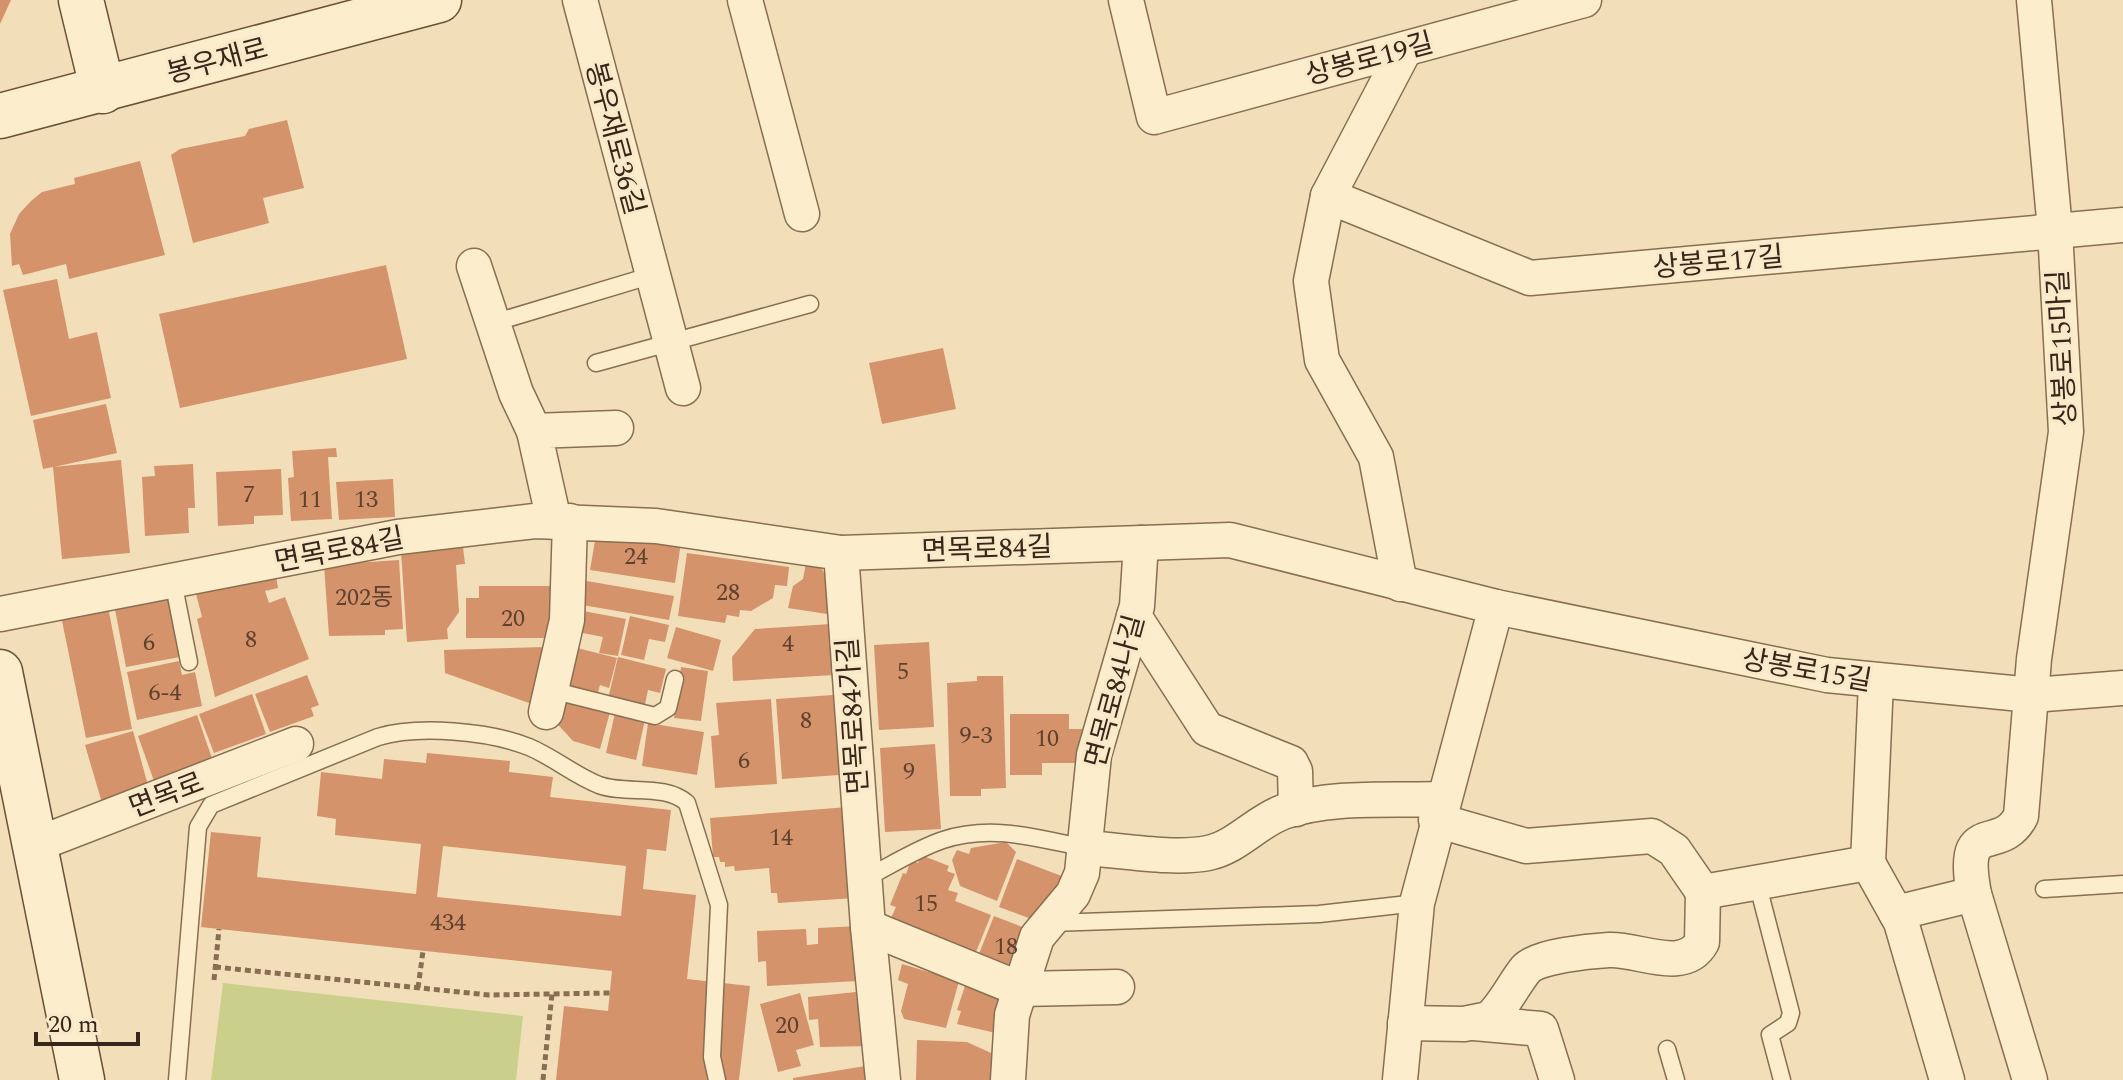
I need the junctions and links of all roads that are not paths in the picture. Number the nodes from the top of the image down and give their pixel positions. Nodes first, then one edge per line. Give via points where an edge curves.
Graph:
1 (81, 0) edge
2 (580, 0) edge
3 (745, 0) edge
4 (1126, 0) edge
5 (1584, 0) edge
6 (2034, 0) edge
7 (435, 1) edge
8 (1405, 49) junction
9 (103, 91) junction
10 (0, 116) edge
11 (1328, 196) junction
12 (802, 214) dead end
13 (2123, 225) edge
14 (2055, 230) junction
15 (474, 266) dead end
16 (653, 275) junction
17 (810, 304) dead end
18 (493, 323) junction
19 (671, 342) junction
20 (596, 363) dead end
21 (683, 388) dead end
22 (616, 428) dead end
23 (534, 431) junction
24 (562, 521) junction
25 (1141, 543) junction
26 (841, 553) junction
27 (173, 581) junction
28 (1400, 584) junction
29 (1496, 607) junction
30 (0, 614) edge
31 (1134, 616) junction
32 (189, 662) dead end
33 (675, 679) dead end
34 (1876, 682) junction
35 (2123, 688) edge
36 (2, 693) edge
37 (2032, 695) junction
38 (549, 701) joint
39 (296, 744) dead end
40 (1296, 809) junction
41 (1439, 810) junction
42 (35, 845) junction
43 (1085, 848) junction
44 (1868, 863) junction
45 (864, 879) junction
46 (1757, 882) junction
47 (2123, 884) edge
48 (2044, 889) dead end
49 (1703, 892) junction
50 (1974, 894) junction
51 (1417, 903) junction
52 (1896, 913) junction
53 (1046, 923) junction
54 (868, 927) junction
55 (1117, 987) dead end
56 (1020, 989) junction
57 (1405, 1023) junction
58 (1474, 1023) junction
59 (1667, 1049) dead end
60 (1397, 1079) edge
61 (82, 1080) edge
62 (177, 1080) edge
63 (717, 1080) edge
64 (883, 1080) edge
65 (1008, 1080) edge
66 (1557, 1080) edge
67 (1676, 1080) edge
68 (1782, 1080) edge
69 (1947, 1080) edge
70 (2030, 1080) edge

1 - 9 street
2 - 16 street, 봉우재로36길
3 - 12 street
4 - 8 street, 상봉로19길 via 1154,117
5 - 8 street, 상봉로19길
6 - 14 street, 상봉로15마길
7 - 9 street, 봉우재로
8 - 11 street
9 - 10 street, 봉우재로
11 - 14 street, 상봉로17길 via 1530,278
11 - 28 street via 1311,281 1322,360 1376,457
13 - 14 street, 상봉로17길
14 - 37 street, 상봉로15마길 via 2066,432
15 - 18 street
16 - 18 lane
16 - 19 street, 봉우재로36길
17 - 19 lane
18 - 23 street
19 - 20 lane
19 - 21 street, 봉우재로36길
22 - 23 street
23 - 24 street
24 - 26 street, 면목로84길 via 656,526
24 - 27 street, 면목로84길 via 398,537
24 - 38 street via 567,620
25 - 26 street, 면목로84길
25 - 28 street, 면목로84길 via 1255,543
25 - 31 street, 면목로84나길
26 - 45 street, 면목로84가길
27 - 30 street, 면목로84길
27 - 32 lane
28 - 29 street, 면목로84길
29 - 34 street, 상봉로15길
29 - 41 street
31 - 40 street via 1207,729 1291,763
31 - 43 street, 면목로84나길 via 1094,755
33 - 38 lane via 668,708 655,716
34 - 37 street, 상봉로15길
34 - 44 street
35 - 37 street, 상봉로15길
36 - 42 street
37 - 50 street, 상봉로15마길 via 2021,816 2014,827 1973,849 1969,863
39 - 42 street, 면목로
40 - 41 street via 1348,802
40 - 43 street via 1209,853
41 - 49 street via 1526,846 1652,836 1674,850
41 - 51 street
42 - 61 street
43 - 45 lane via 984,832 941,840
43 - 53 street, 면목로84나길 via 1077,888
44 - 46 street
44 - 52 street
45 - 54 street, 면목로84가길
46 - 49 street
46 - 68 lane via 1791,1013 1791,1020 1770,1035
47 - 48 lane
49 - 58 street via 1698,950 1679,958 1608,950 1541,960 1527,968 1495,1014
50 - 52 street
50 - 70 street
51 - 53 lane via 1319,914
51 - 57 street
52 - 69 street
53 - 56 street, 면목로84나길
54 - 56 street
54 - 64 street, 면목로84가길
55 - 56 street
56 - 65 street, 면목로84나길 via 1010,1030
57 - 58 street
57 - 60 street
58 - 66 street via 1541,1029
59 - 67 lane
62 - 63 lane via 203,812 364,742 405,731 497,737 529,747 600,785 673,795 687,803 718,897 712,1057

